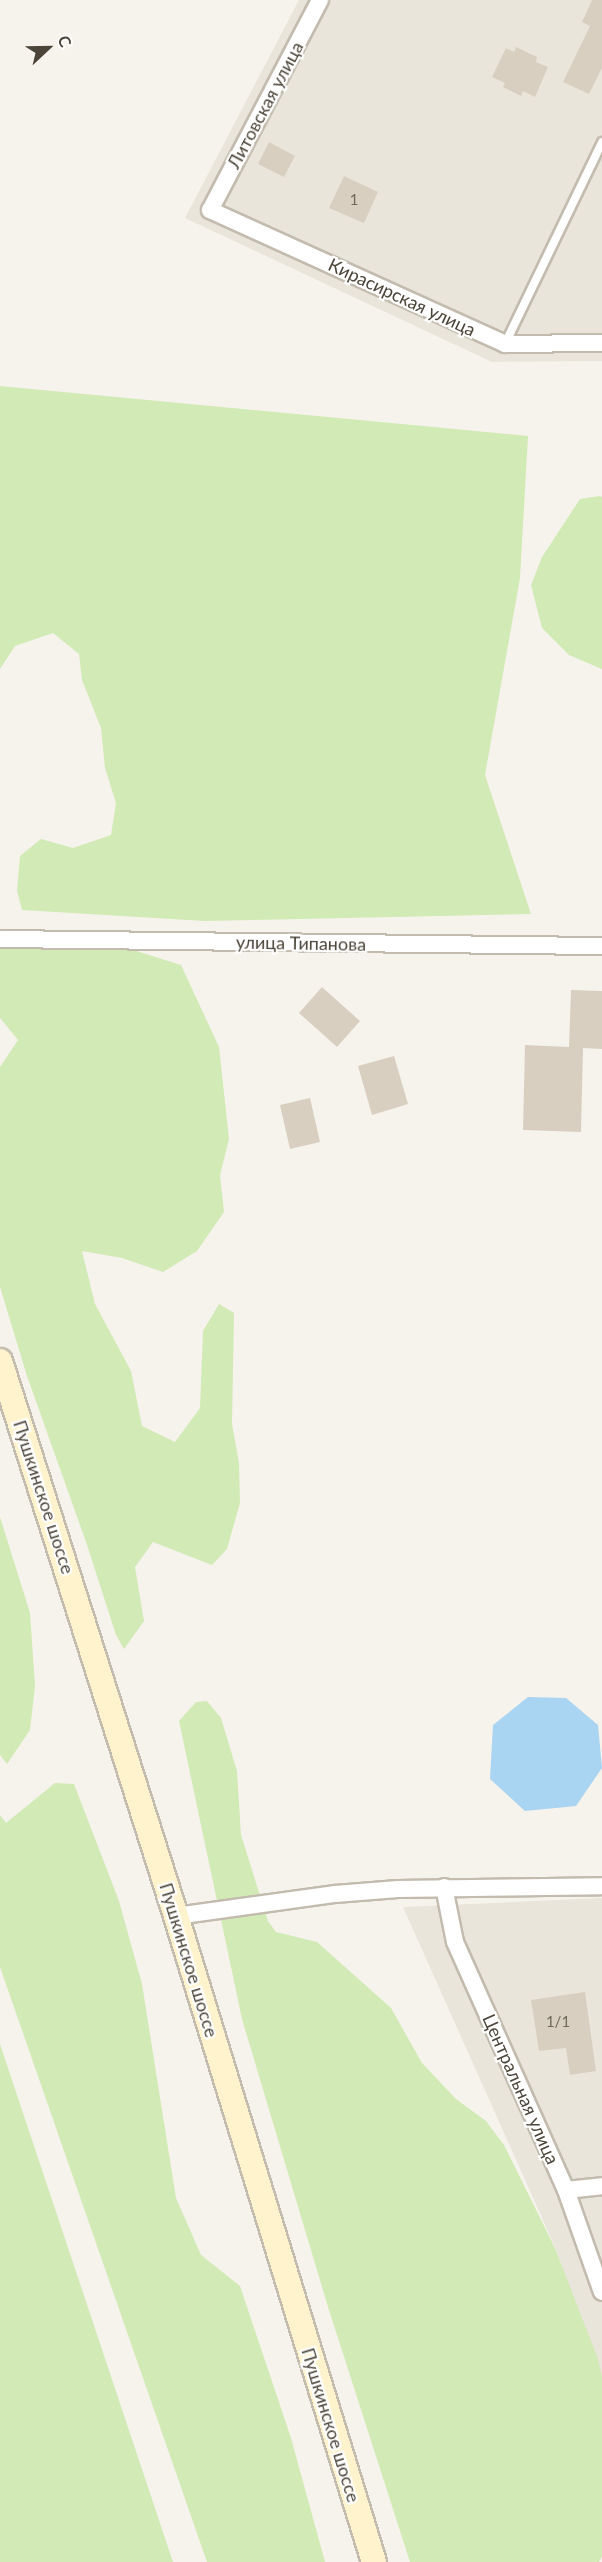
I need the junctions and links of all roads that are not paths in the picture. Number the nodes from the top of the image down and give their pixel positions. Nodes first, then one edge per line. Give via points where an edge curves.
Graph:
1 (320, 0) edge
2 (602, 142) edge
3 (210, 210) joint
4 (602, 343) edge
5 (505, 344) junction
6 (0, 939) edge
7 (602, 946) edge
8 (0, 1360) edge
9 (602, 1886) edge
10 (444, 1887) junction
11 (176, 1916) junction
12 (602, 2186) edge
13 (566, 2190) junction
14 (602, 2292) edge
15 (374, 2562) edge

1 - 3 street, Литовская улица
2 - 5 lane
3 - 5 street, Кирасирская улица
4 - 5 street, Кирасирская улица
6 - 7 street, улица Типанова
8 - 11 main road, Пушкинское шоссе
9 - 10 street
10 - 11 street via 335,1894
10 - 13 street, Центральная улица via 455,1942
11 - 15 main road, Пушкинское шоссе
12 - 13 street
13 - 14 street, Центральная улица

